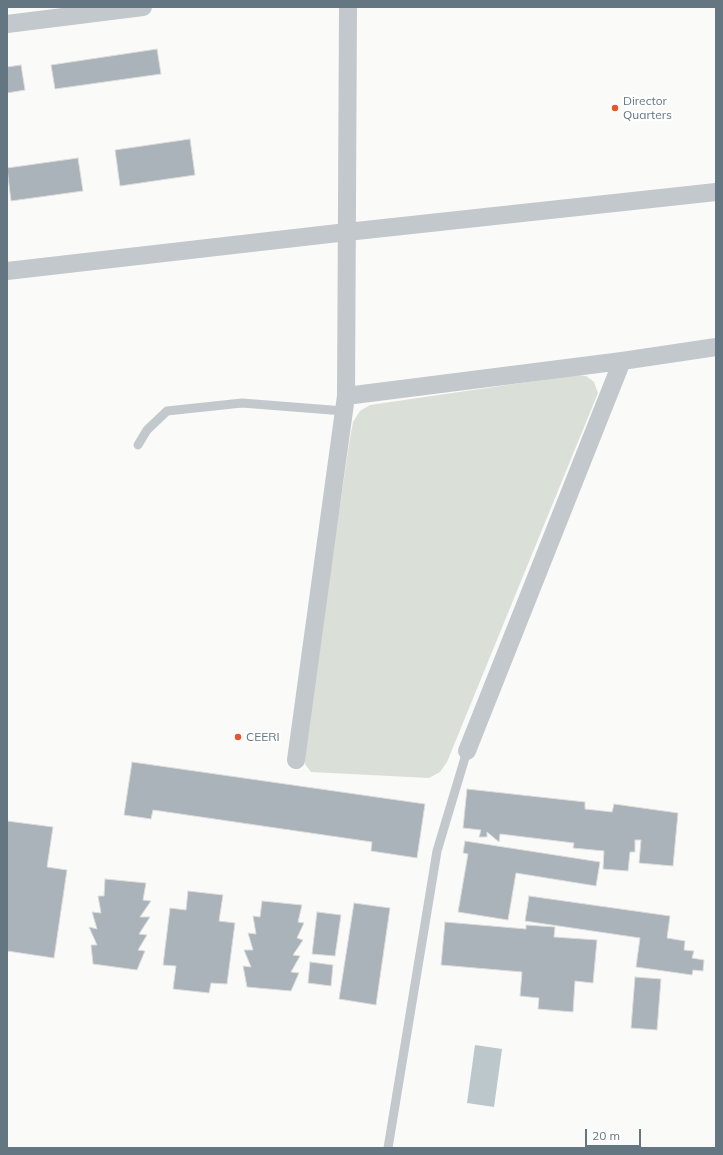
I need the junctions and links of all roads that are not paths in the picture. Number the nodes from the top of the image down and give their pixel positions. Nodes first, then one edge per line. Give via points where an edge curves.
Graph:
1 (143, 7) edge
2 (348, 7) edge
3 (7, 24) edge
4 (716, 192) edge
5 (347, 232) junction
6 (7, 271) edge
7 (716, 347) edge
8 (622, 362) junction
9 (345, 404) junction
10 (138, 445) dead end
11 (467, 751) joint
12 (296, 760) dead end
13 (388, 1148) edge

1 - 3 street
2 - 5 street
4 - 5 street
5 - 6 street
5 - 9 street
7 - 8 street
8 - 9 street
8 - 11 street
9 - 10 lane via 242,403 167,411 147,430
9 - 12 street
11 - 13 lane via 436,851

